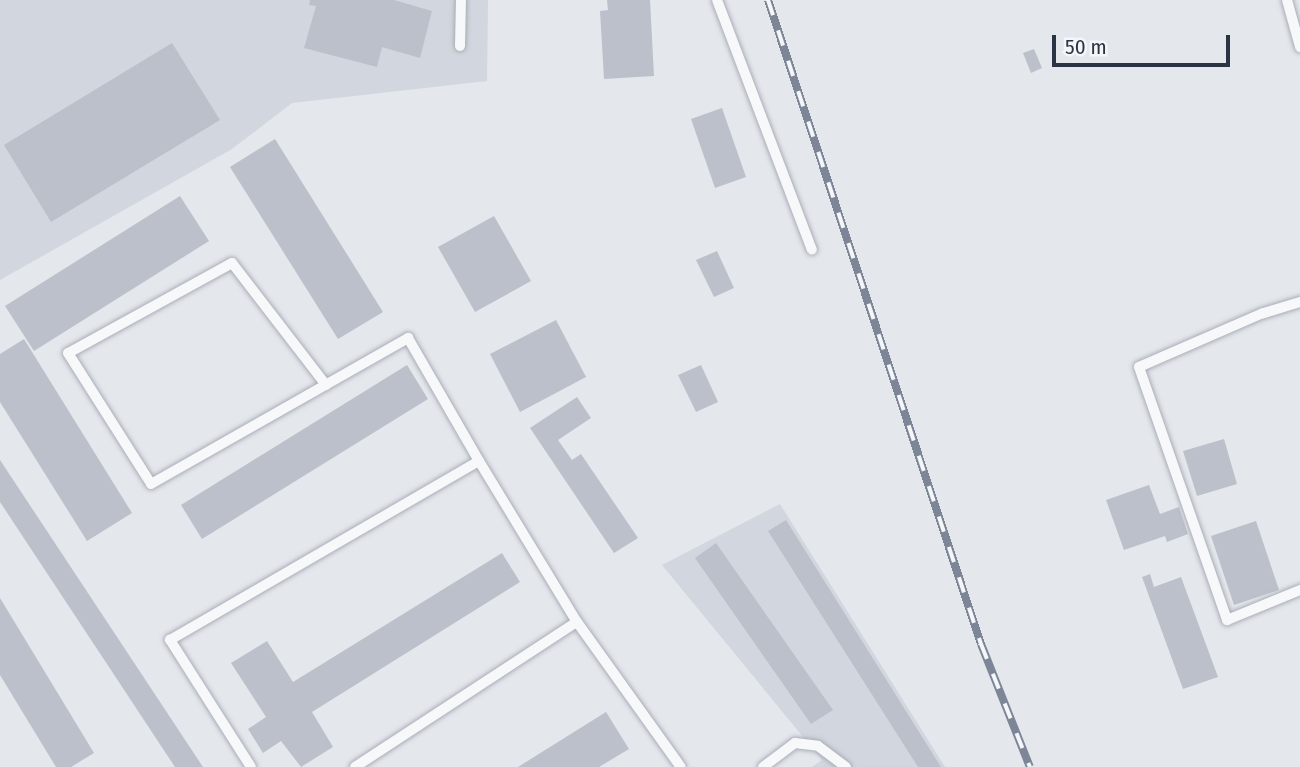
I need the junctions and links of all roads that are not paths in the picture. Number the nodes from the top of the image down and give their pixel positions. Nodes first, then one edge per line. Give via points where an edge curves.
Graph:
1 (461, 0) edge
2 (717, 0) edge
3 (1287, 0) edge
4 (460, 46) dead end
5 (1300, 47) edge
6 (812, 250) dead end
7 (1300, 302) edge
8 (326, 385) junction
9 (479, 461) junction
10 (1300, 590) edge
11 (577, 622) junction
12 (251, 767) edge
13 (355, 767) edge
14 (681, 767) edge
15 (762, 767) edge
16 (845, 767) edge

1 - 4 lane
2 - 6 lane
3 - 5 lane
7 - 10 lane via 1263,313 1139,367 1227,620
8 - 8 lane via 232,263 68,353 151,484
8 - 9 lane via 408,338
9 - 11 lane
9 - 12 lane via 170,640
11 - 13 lane
11 - 14 lane
15 - 16 lane via 795,743 818,746

